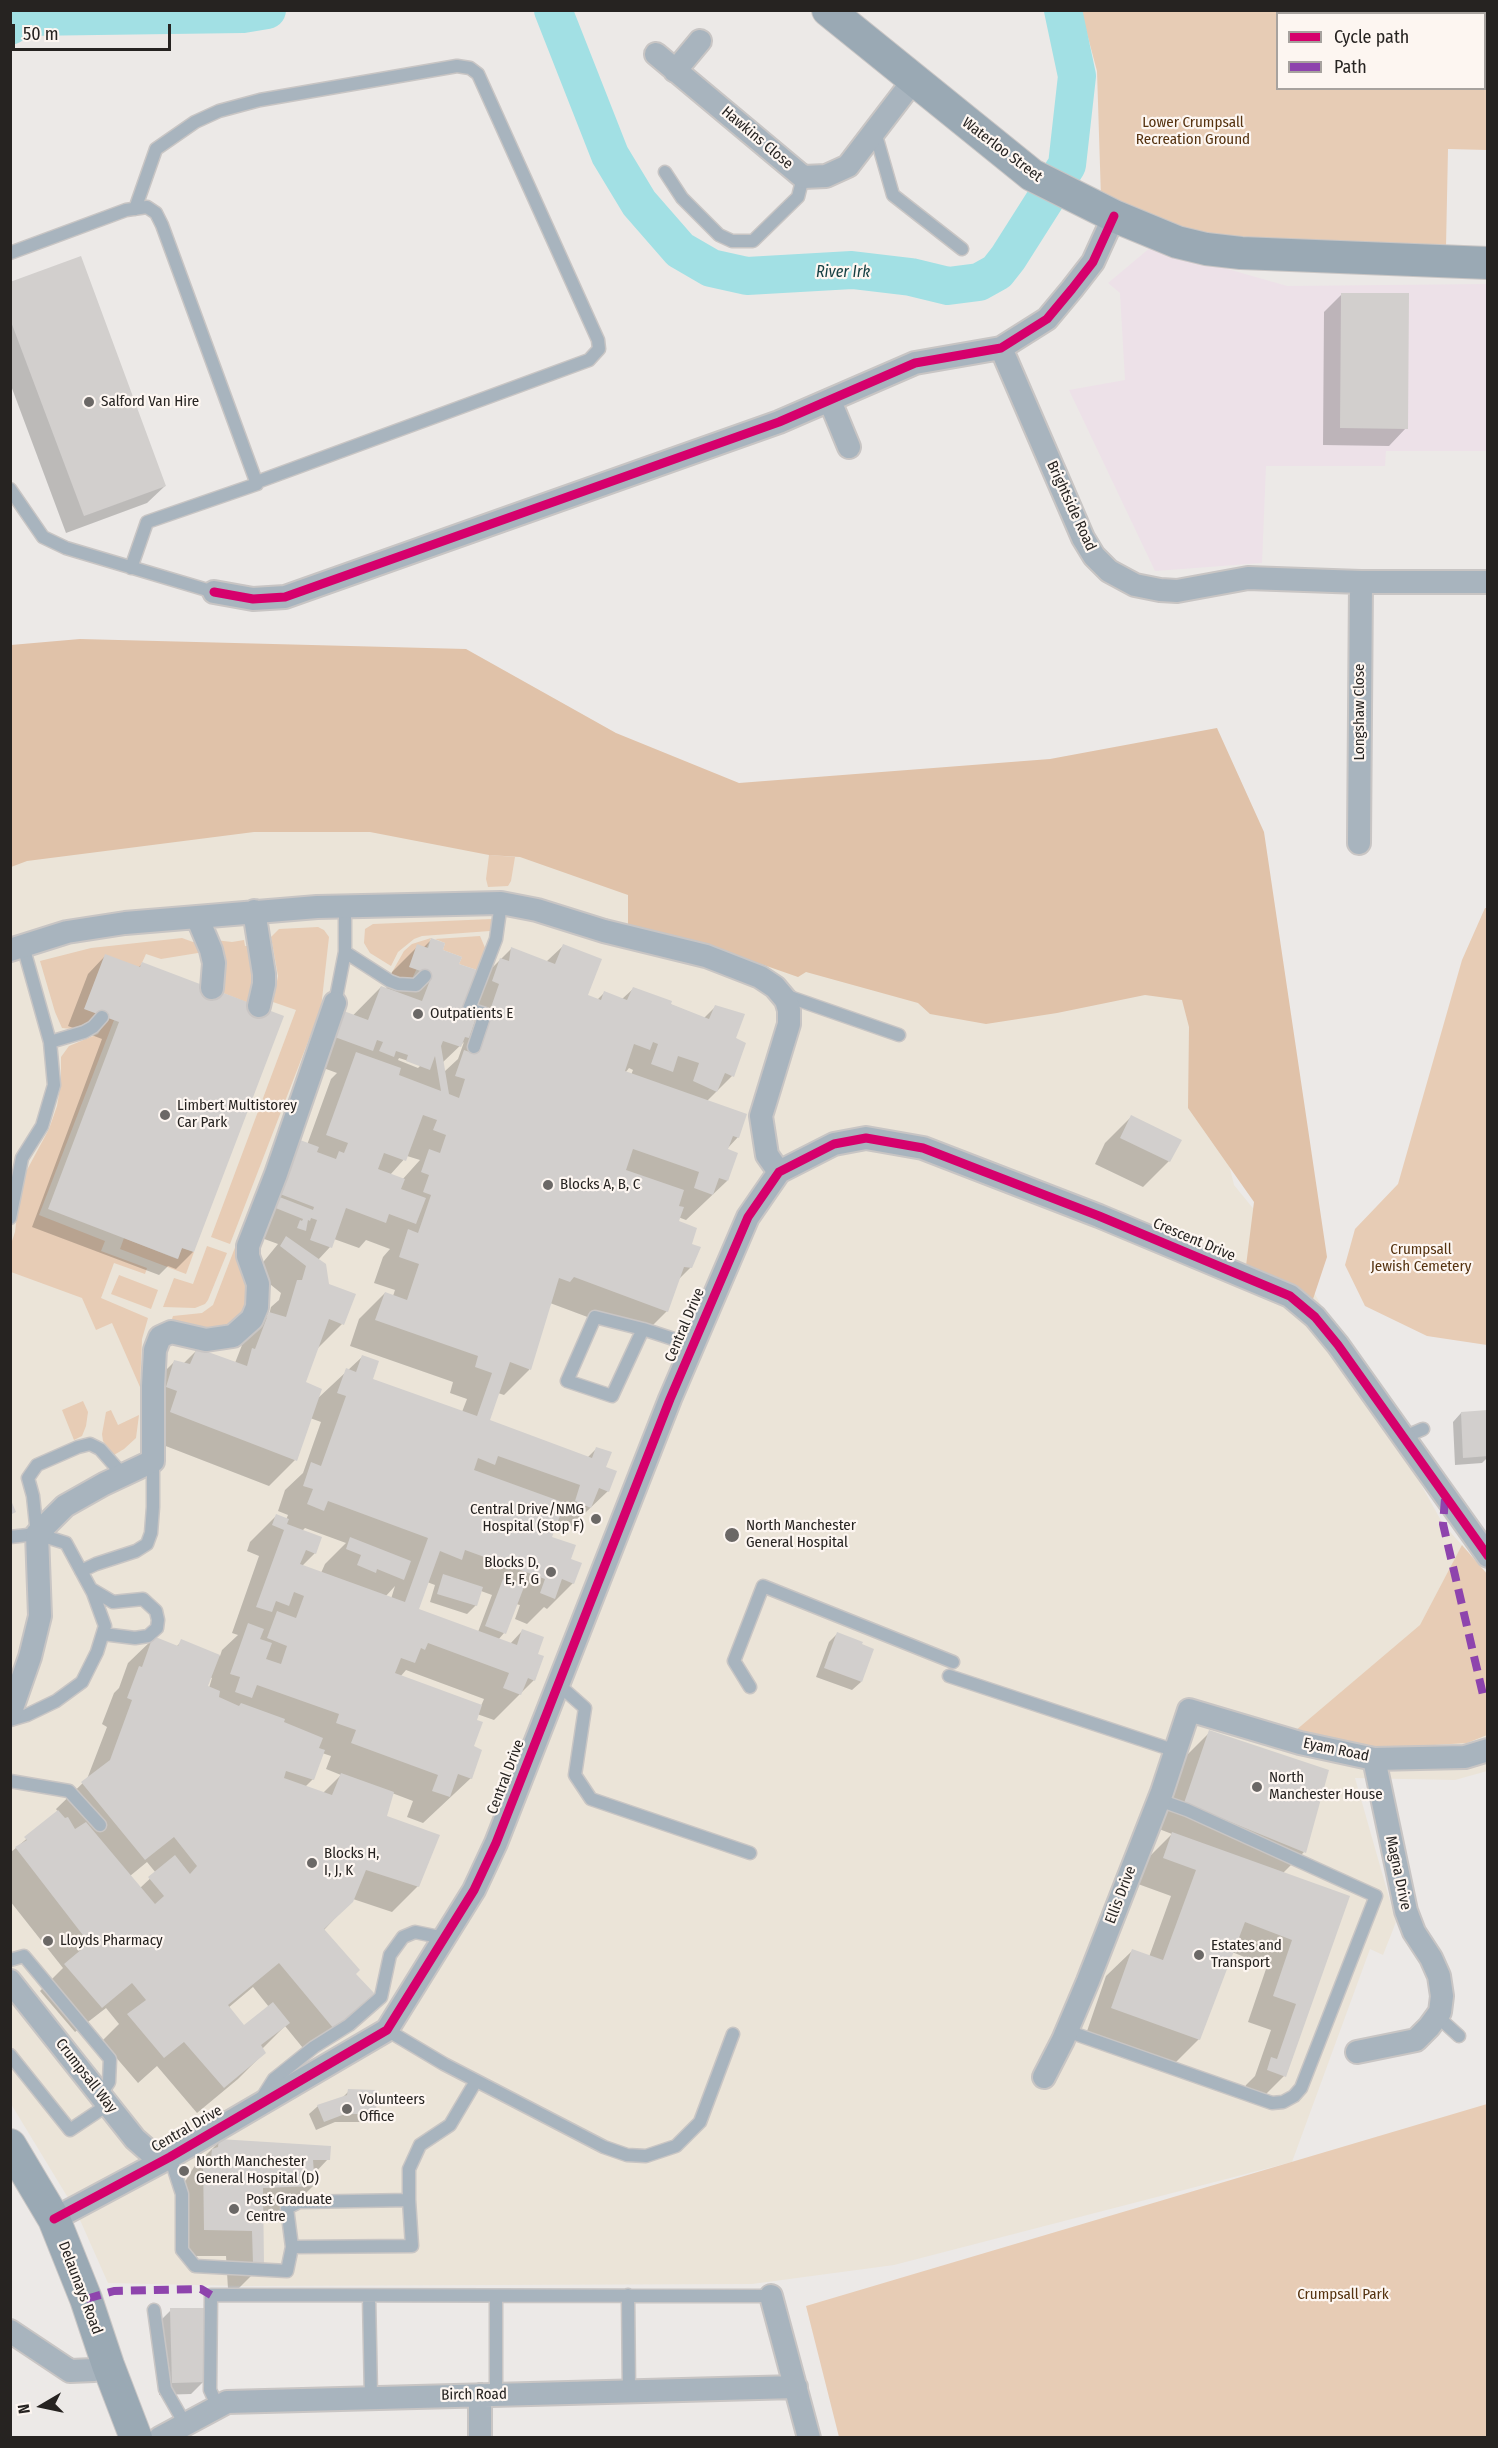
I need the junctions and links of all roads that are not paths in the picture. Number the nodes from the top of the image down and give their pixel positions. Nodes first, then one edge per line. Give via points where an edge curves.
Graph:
1 (828, 10) edge
2 (700, 40) dead end
3 (656, 54) dead end
4 (675, 71) junction
5 (913, 81) junction
6 (875, 132) junction
7 (665, 172) dead end
8 (803, 177) junction
9 (135, 209) junction
10 (1114, 216) junction
11 (962, 249) dead end
12 (10, 253) edge
13 (1488, 263) edge
14 (1001, 348) junction
15 (830, 401) junction
16 (849, 447) dead end
17 (257, 482) junction
18 (10, 489) edge
19 (130, 568) junction
20 (1361, 582) junction
21 (1488, 582) edge
22 (214, 592) joint
23 (1359, 843) dead end
24 (501, 903) junction
25 (345, 906) junction
26 (254, 911) junction
27 (197, 917) junction
28 (17, 948) edge
29 (345, 952) junction
30 (425, 976) dead end
31 (212, 988) dead end
32 (782, 995) junction
33 (334, 1003) joint
34 (259, 1006) dead end
35 (102, 1017) dead end
36 (899, 1035) dead end
37 (50, 1042) junction
38 (474, 1047) dead end
39 (779, 1172) junction
40 (10, 1218) edge
41 (643, 1329) junction
42 (692, 1345) junction
43 (1424, 1429) dead end
44 (1402, 1438) junction
45 (153, 1461) junction
46 (123, 1475) junction
47 (37, 1534) junction
48 (10, 1537) edge
49 (1488, 1556) edge
50 (81, 1571) junction
51 (91, 1589) junction
52 (103, 1634) junction
53 (953, 1662) dead end
54 (949, 1676) dead end
55 (559, 1685) junction
56 (750, 1687) dead end
57 (1189, 1710) joint
58 (10, 1714) edge
59 (10, 1720) edge
60 (1488, 1750) edge
61 (1176, 1751) junction
62 (1374, 1759) junction
63 (10, 1781) edge
64 (1159, 1800) junction
65 (100, 1825) dead end
66 (750, 1853) dead end
67 (444, 1938) junction
68 (10, 1960) edge
69 (10, 1981) edge
70 (1437, 2016) junction
71 (387, 2030) junction
72 (1067, 2031) junction
73 (733, 2034) dead end
74 (1459, 2036) dead end
75 (1357, 2052) dead end
76 (10, 2055) edge
77 (1044, 2077) dead end
78 (476, 2081) junction
79 (105, 2099) junction
80 (257, 2106) junction
81 (10, 2145) edge
82 (170, 2157) junction
83 (409, 2200) junction
84 (54, 2219) junction
85 (292, 2247) junction
86 (628, 2295) junction
87 (369, 2296) junction
88 (771, 2296) joint
89 (496, 2297) junction
90 (154, 2310) dead end
91 (10, 2331) edge
92 (108, 2365) junction
93 (796, 2387) junction
94 (629, 2390) junction
95 (488, 2395) junction
96 (371, 2397) junction
97 (218, 2407) junction
98 (185, 2424) junction
99 (136, 2438) edge
100 (160, 2438) edge
101 (480, 2438) edge
102 (809, 2438) edge

1 - 5 street, Waterloo Street
2 - 4 street
3 - 4 street, Hawkins Close
4 - 8 street, Hawkins Close
5 - 6 street, Hawkins Close
5 - 10 street, Waterloo Street via 1032,175
6 - 8 street, Hawkins Close via 848,166 826,176
6 - 11 lane via 893,195
7 - 8 lane via 682,198 719,235 732,241 753,240 798,197
9 - 12 lane
9 - 17 lane via 147,207 156,213 162,225
9 - 17 lane via 156,149 219,111 260,100 446,68 471,68 478,74 598,340 599,349 589,360
10 - 13 street, Waterloo Street via 1177,242 1206,249
10 - 14 street via 1093,262 1047,319
14 - 15 street via 915,363
14 - 20 street, Brightside Road via 1083,538 1109,570 1135,585 1160,590 1248,578
15 - 16 street
15 - 22 street via 285,597 253,599
17 - 19 lane via 147,522
18 - 19 lane via 43,537
19 - 22 lane
20 - 21 street, Brightside Road
20 - 23 street, Longshaw Close
24 - 25 street
24 - 32 street via 706,956 760,977
24 - 38 lane via 496,939 469,1009 485,1014
25 - 26 street
25 - 29 lane
26 - 27 street
26 - 34 street via 264,974
27 - 28 street via 78,930
27 - 31 street via 214,963
28 - 37 lane
29 - 30 lane via 398,984 416,985
29 - 33 lane
32 - 36 lane
32 - 39 street via 789,1010 789,1024 761,1116 767,1155
33 - 45 street via 248,1246 258,1284 257,1308 252,1318 233,1336 215,1341 171,1332 157,1340
35 - 37 lane via 84,1032
37 - 40 lane via 54,1085 51,1100 42,1126 22,1158
39 - 42 street, Central Drive via 748,1217
39 - 44 street, Crescent Drive via 834,1144 866,1137 923,1148 1100,1216 1290,1296 1315,1317 1338,1345
41 - 41 lane via 612,1396 567,1381 595,1317
41 - 42 lane
42 - 55 street, Central Drive
43 - 44 lane
44 - 49 street, Crescent Drive
45 - 46 street
45 - 50 lane via 153,1507 147,1544
46 - 47 street via 65,1506
46 - 47 lane via 100,1449 90,1444 37,1465 28,1478
47 - 48 lane
47 - 50 lane via 66,1543
47 - 58 street via 40,1616
50 - 51 lane
51 - 52 lane via 105,1626
51 - 52 lane via 113,1602 143,1599 156,1611 157,1628 148,1636
52 - 59 lane via 82,1682 56,1701
53 - 56 lane via 763,1586 734,1661
54 - 61 lane
55 - 66 lane via 585,1708 575,1775 591,1799
55 - 67 street, Central Drive via 496,1843 474,1890
57 - 61 street, Ellis Drive
57 - 62 street, Eyam Road via 1300,1743
60 - 62 street, Eyam Road via 1465,1757
61 - 64 street, Ellis Drive
62 - 70 street, Magna Drive via 1406,1911 1439,1976 1442,1996
63 - 65 lane via 69,1791
64 - 72 street, Ellis Drive
64 - 72 lane via 1376,1896 1301,2088 1283,2102 1272,2103
67 - 71 street, Central Drive
67 - 80 lane via 415,1932 403,1936 390,1955 381,1997 274,2079
68 - 79 lane via 24,1956 110,2059
69 - 79 street, Crumpsall Way
70 - 74 lane
70 - 75 street via 1416,2040
71 - 78 lane
71 - 80 street, Central Drive
72 - 77 street, Ellis Drive
73 - 78 lane via 700,2122 676,2146 646,2156 604,2147
76 - 79 lane via 70,2130
78 - 83 lane via 450,2125 420,2145 409,2169
79 - 82 street, Crumpsall Way via 135,2139 151,2153
80 - 82 street, Central Drive
81 - 84 street, Delaunays Road
82 - 84 street, Central Drive
82 - 85 lane via 182,2194 182,2250 195,2266 287,2271
83 - 85 lane via 299,2202 287,2208
83 - 85 lane via 412,2246
84 - 92 street, Delaunays Road
86 - 88 lane
86 - 89 lane
86 - 94 lane
87 - 89 lane
87 - 96 lane
87 - 97 lane via 211,2295 210,2390
88 - 93 street
89 - 95 lane
90 - 98 lane via 165,2389
91 - 92 street via 70,2371
92 - 99 street, Delaunays Road
93 - 94 street, Birch Road
93 - 102 street
94 - 95 street, Birch Road
95 - 96 street, Birch Road
95 - 101 street
96 - 97 street, Birch Road via 227,2402
97 - 98 street, Birch Road
98 - 100 street, Birch Road

